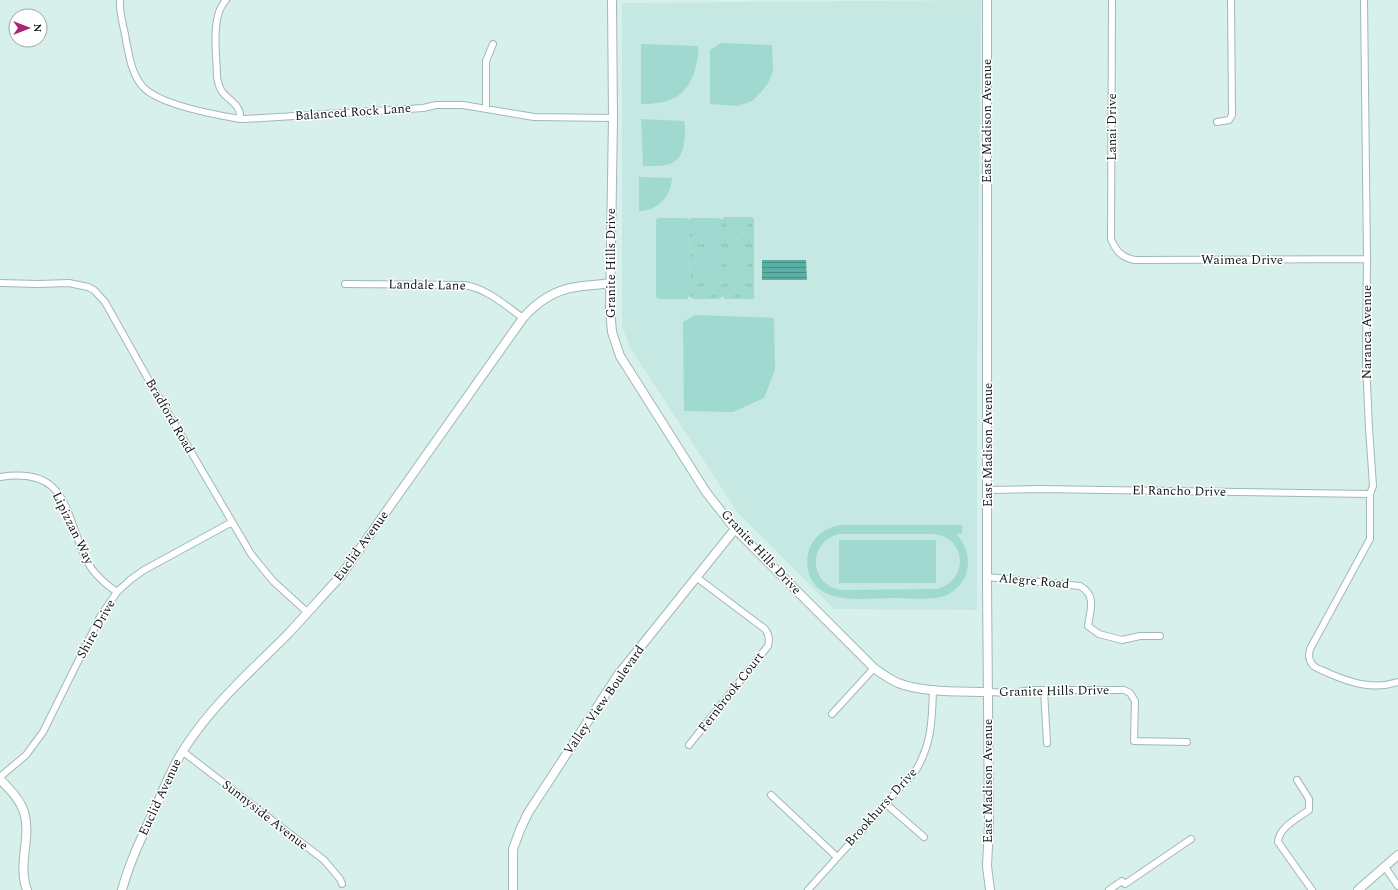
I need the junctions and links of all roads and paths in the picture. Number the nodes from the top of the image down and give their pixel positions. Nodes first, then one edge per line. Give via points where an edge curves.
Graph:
1 (120, 0) edge
2 (226, 0) edge
3 (612, 0) edge
4 (987, 0) edge
5 (1112, 0) edge
6 (1231, 0) edge
7 (1364, 0) edge
8 (493, 44) dead end
9 (486, 109) junction
10 (612, 118) junction
11 (242, 119) junction
12 (1217, 122) dead end
13 (1118, 253) joint
14 (1367, 259) junction
15 (610, 283) junction
16 (0, 284) edge
17 (345, 284) dead end
18 (523, 318) junction
19 (0, 477) edge
20 (988, 490) junction
21 (1370, 494) junction
22 (232, 522) junction
23 (735, 528) junction
24 (696, 577) junction
25 (987, 577) junction
26 (117, 592) junction
27 (308, 613) junction
28 (1160, 636) dead end
29 (874, 668) junction
30 (1398, 682) edge
31 (933, 689) junction
32 (1044, 690) junction
33 (988, 692) junction
34 (832, 714) dead end
35 (1187, 742) dead end
36 (1046, 743) dead end
37 (690, 745) dead end
38 (182, 751) junction
39 (0, 778) edge
40 (1296, 780) dead end
41 (771, 795) dead end
42 (885, 803) junction
43 (924, 837) dead end
44 (1191, 839) dead end
45 (1398, 855) edge
46 (837, 857) junction
47 (1384, 867) junction
48 (342, 884) dead end
49 (1398, 886) edge
50 (27, 890) edge
51 (122, 890) edge
52 (513, 890) edge
53 (808, 890) edge
54 (990, 890) edge
55 (1109, 890) edge
56 (1312, 890) edge
57 (1358, 890) edge

1 - 11 street, Balanced Rock Lane via 130,59 144,88 161,99 191,109
2 - 11 street via 219,8 216,25 217,77 220,88 239,110
3 - 10 street, Granite Hills Drive
4 - 20 street, East Madison Avenue
5 - 13 street, Lanai Drive via 1111,239
6 - 12 street via 1232,115 1229,120
7 - 14 street, Naranca Avenue
8 - 9 street via 486,61
9 - 10 street, Balanced Rock Lane via 534,117
9 - 11 street, Balanced Rock Lane via 463,105 436,105 423,108
10 - 15 street, Granite Hills Drive
13 - 14 street, Waimea Drive via 1134,260
14 - 21 street, Naranca Avenue via 1366,362 1373,486
15 - 18 street, Euclid Avenue via 578,286 560,291 540,302
15 - 23 street, Granite Hills Drive via 611,325 620,356 706,492
16 - 22 street, Bradford Road via 68,283 88,287 96,292 105,302
17 - 18 street, Landale Lane via 465,285 484,291
18 - 27 street, Euclid Avenue via 344,572
19 - 26 street, Lipizzan Way via 28,475 46,481 57,490 88,562 102,580
20 - 21 street, El Rancho Drive
20 - 25 street, East Madison Avenue
21 - 30 street, Naranca Avenue via 1370,539 1310,649 1309,658 1314,666 1346,681 1371,686
22 - 26 street, Shire Drive via 144,570
22 - 27 street, Bradford Road via 251,554 273,581
23 - 24 street, Valley View Boulevard
23 - 29 street, Granite Hills Drive
24 - 37 street, Fernbrook Court via 765,629 769,640 768,646
24 - 52 street, Valley View Boulevard via 618,675 528,813 513,849
25 - 28 street, Alegre Road via 1080,586 1087,590 1092,600 1088,626 1099,634 1122,640 1140,636
25 - 33 street, East Madison Avenue
26 - 39 street, Shire Drive via 100,617 44,732 26,755
27 - 38 street, Euclid Avenue via 227,694
29 - 31 street, Granite Hills Drive via 885,677 899,683
29 - 34 street
31 - 33 street, Granite Hills Drive
31 - 42 street, Brookhurst Drive via 930,734 923,756 916,770
32 - 33 street, Granite Hills Drive
32 - 35 street, Granite Hills Drive via 1124,690 1130,693 1135,701 1134,741
32 - 36 street
33 - 54 street, East Madison Avenue via 989,825 986,866
38 - 48 street, Sunnyside Avenue via 324,860
38 - 51 street, Euclid Avenue via 135,851
39 - 50 street via 19,802 24,813 26,831 22,871
40 - 56 street via 1309,799 1309,810 1283,829 1278,842
41 - 46 street
42 - 43 street
42 - 46 street, Brookhurst Drive
44 - 55 street via 1125,884 1122,881
45 - 47 street
46 - 53 street, Brookhurst Drive
47 - 49 street
47 - 57 street

